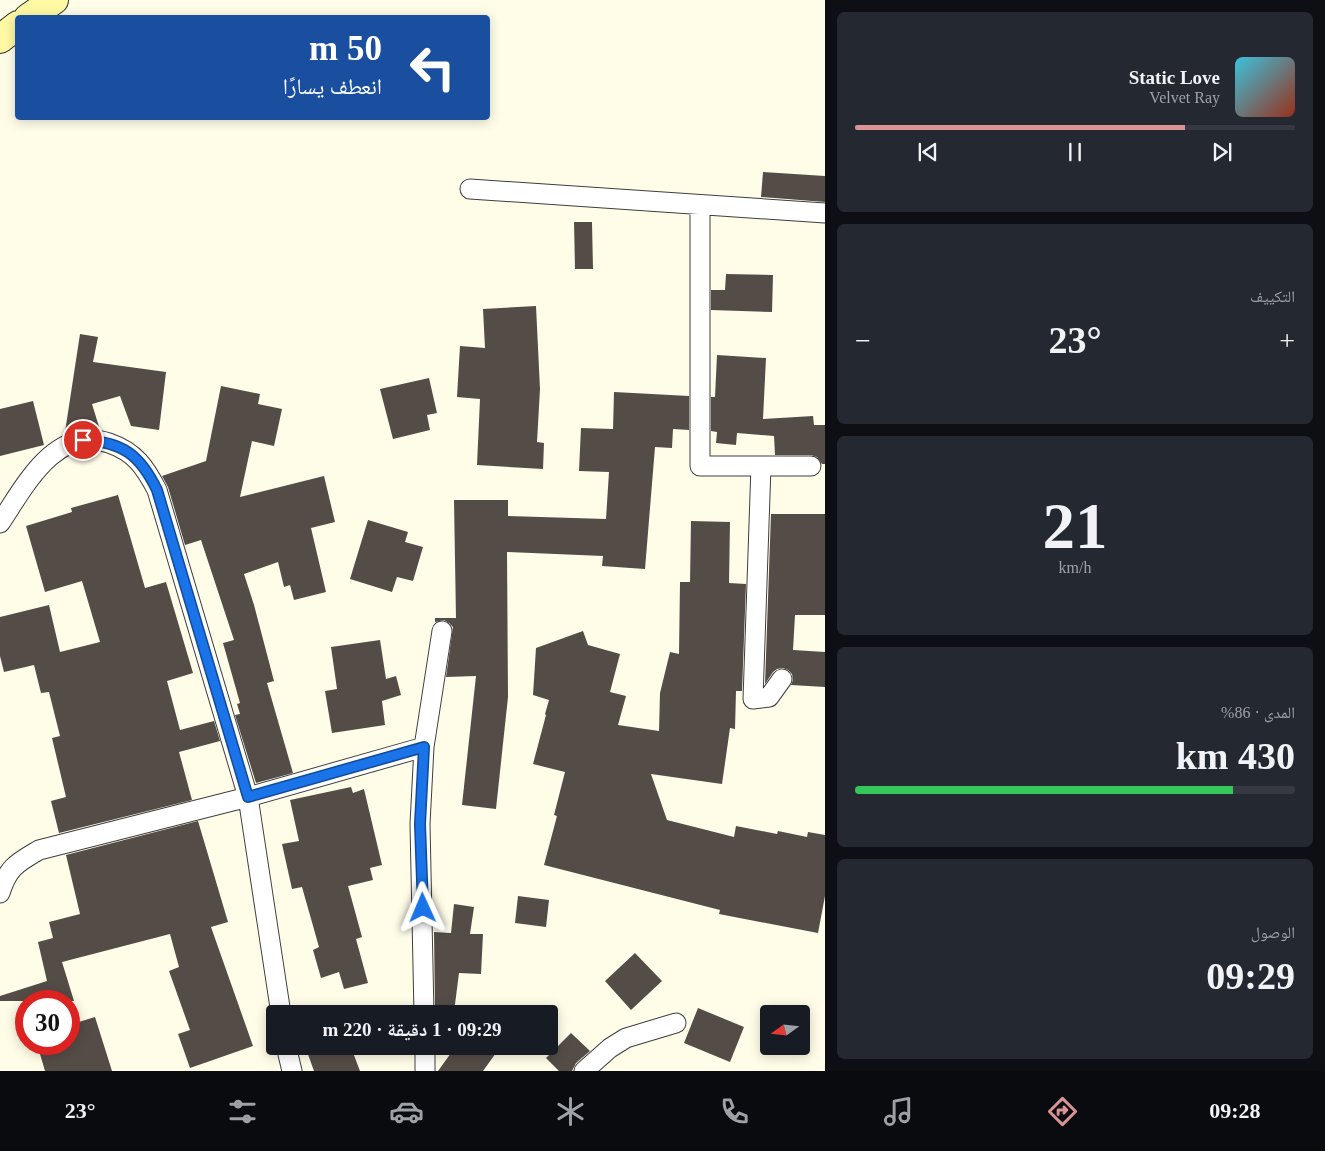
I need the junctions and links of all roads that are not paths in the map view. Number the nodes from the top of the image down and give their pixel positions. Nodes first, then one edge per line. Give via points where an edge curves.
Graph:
1 (54, 0) edge
2 (32, 15) edge
3 (15, 27) edge
4 (0, 39) edge
5 (470, 189) dead end
6 (700, 205) junction
7 (825, 213) edge
8 (761, 466) junction
9 (811, 466) dead end
10 (0, 523) edge
11 (442, 631) dead end
12 (782, 679) dead end
13 (424, 747) junction
14 (248, 797) junction
15 (0, 893) edge
16 (280, 1005) edge
17 (424, 1005) edge
18 (676, 1023) dead end
19 (288, 1055) edge
20 (425, 1055) edge
21 (292, 1071) edge
22 (425, 1071) edge
23 (584, 1071) edge

1 - 2 street
3 - 4 street
5 - 6 street
6 - 7 street
6 - 8 street via 700,466
8 - 9 street
8 - 12 street via 753,699 769,696
10 - 14 street via 40,466 65,446 83,440 118,446 134,456 148,471 157,490
11 - 13 street
13 - 14 street
13 - 17 street via 420,824
14 - 15 street via 39,850 20,861 5,876
14 - 16 street
18 - 23 street via 626,1038
19 - 21 street
20 - 22 street

